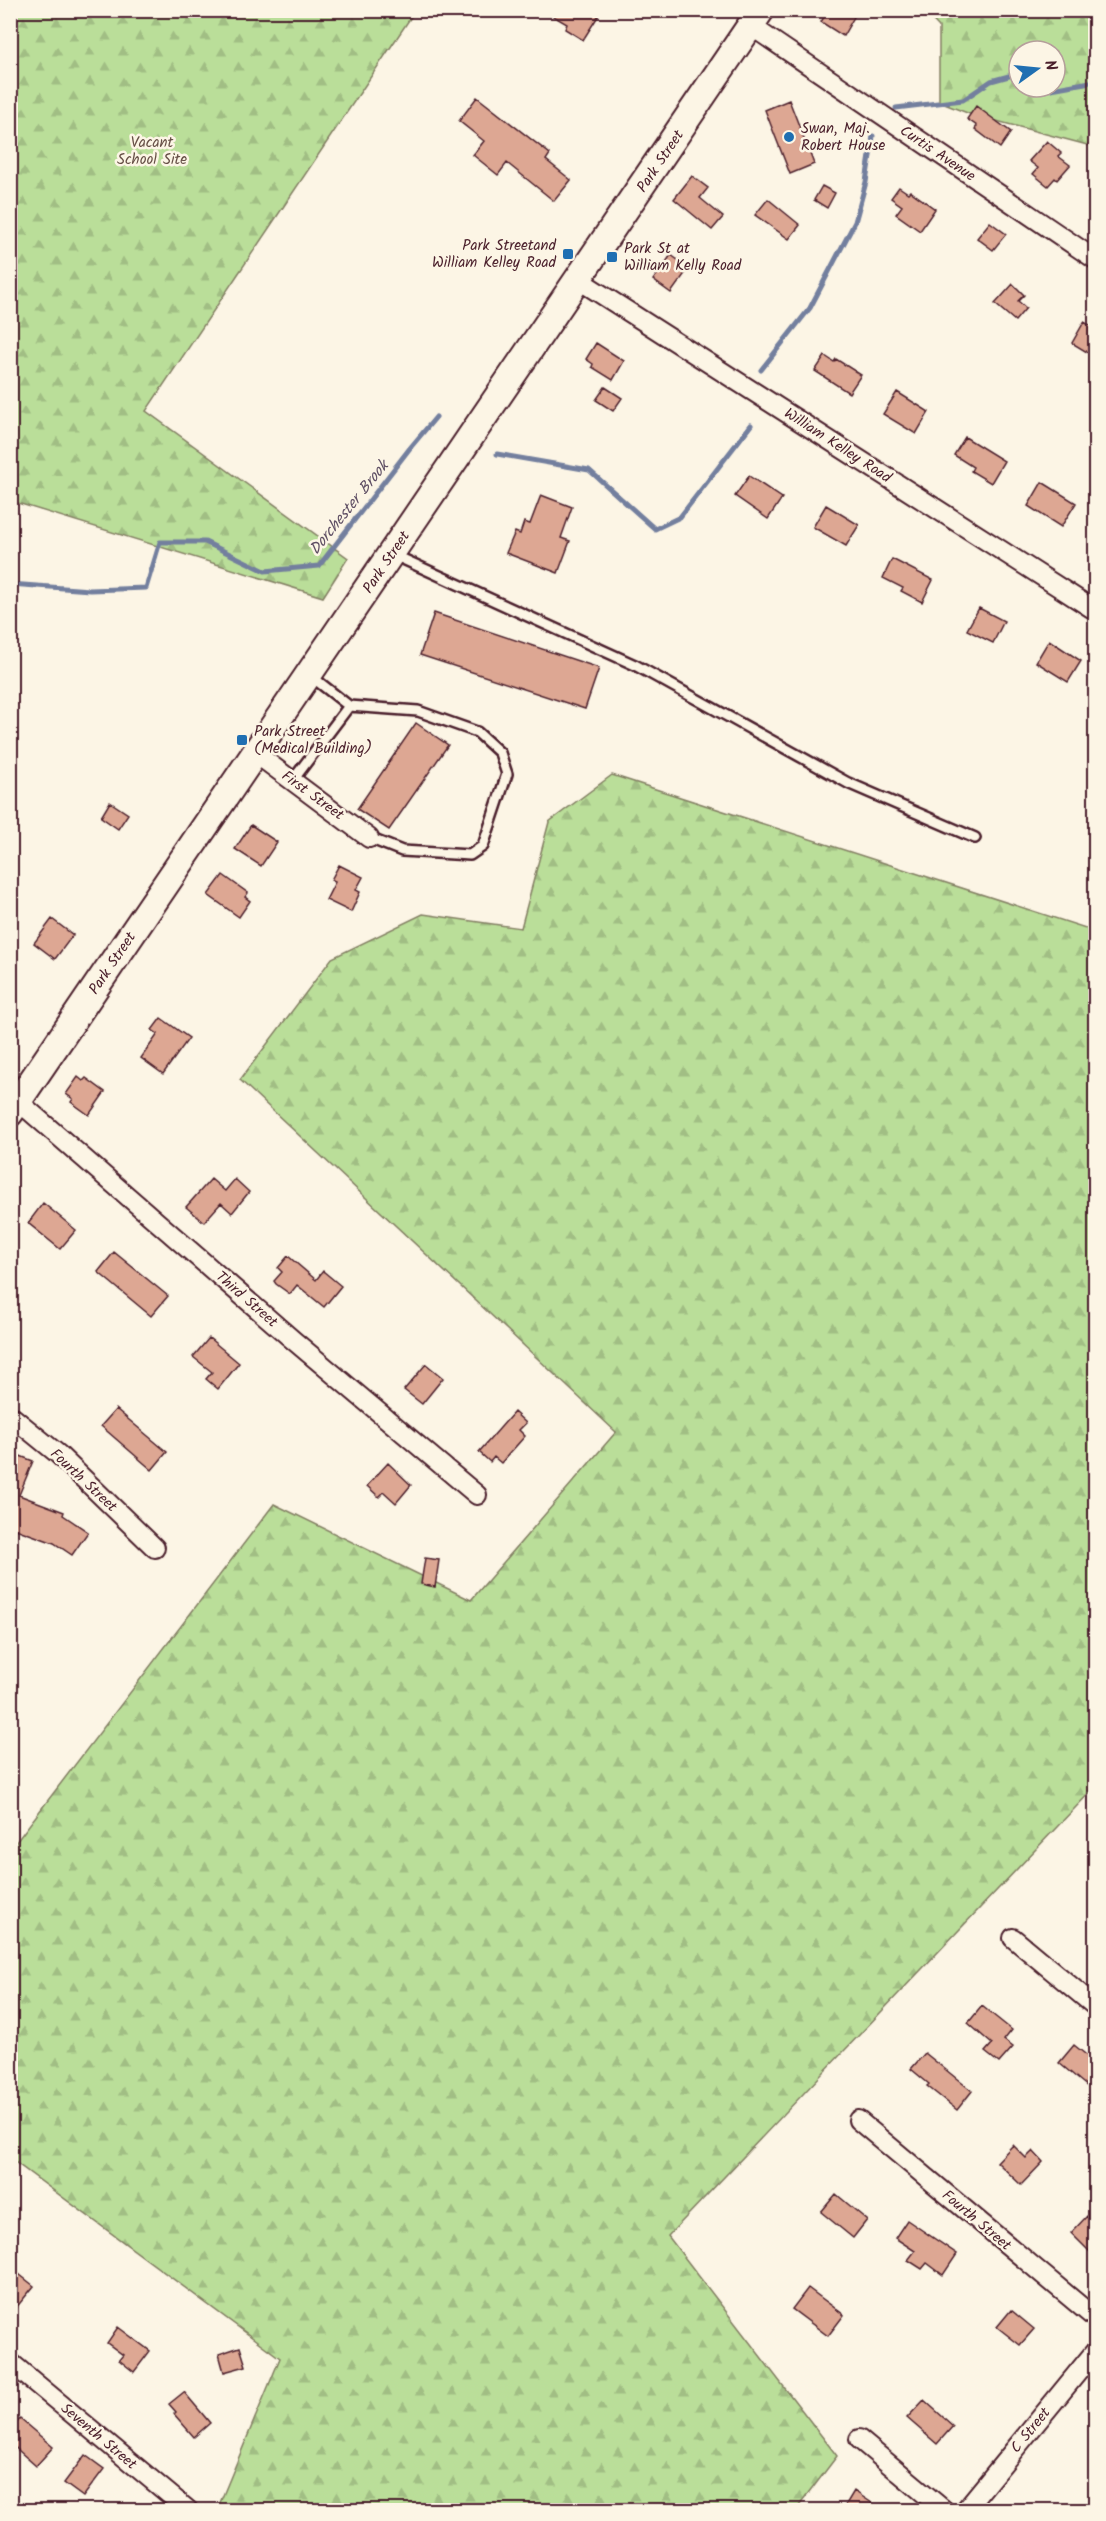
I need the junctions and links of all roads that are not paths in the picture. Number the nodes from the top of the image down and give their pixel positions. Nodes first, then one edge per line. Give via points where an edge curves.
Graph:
1 (756, 18) edge
2 (1095, 260) edge
3 (579, 280) junction
4 (392, 554) junction
5 (1095, 611) edge
6 (309, 674) junction
7 (349, 706) junction
8 (255, 753) junction
9 (293, 780) junction
10 (369, 838) joint
11 (975, 838) dead end
12 (14, 1107) edge
13 (10, 1416) edge
14 (477, 1495) dead end
15 (155, 1548) dead end
16 (1013, 1938) dead end
17 (1095, 2007) edge
18 (858, 2120) dead end
19 (1095, 2319) edge
20 (1095, 2350) edge
21 (10, 2362) edge
22 (859, 2439) dead end
23 (189, 2511) edge
24 (944, 2511) edge
25 (964, 2511) edge

1 - 2 street, Curtis Avenue
1 - 3 main road, Park Street
3 - 4 main road, Park Street
3 - 5 street, William Kelley Road
4 - 6 main road, Park Street
4 - 11 lane via 635,665 848,783
6 - 7 lane
6 - 8 main road, Park Street
7 - 9 lane
7 - 10 lane via 418,711 477,732 500,753 507,774 483,846 470,855 402,851
8 - 9 street, First Street
8 - 12 main road, Park Street
9 - 10 street, First Street
12 - 14 street, Third Street
13 - 15 street, Fourth Street via 58,1454
16 - 17 street
18 - 19 street, Fourth Street
20 - 25 street, C Street
21 - 23 street, Seventh Street
22 - 24 street

